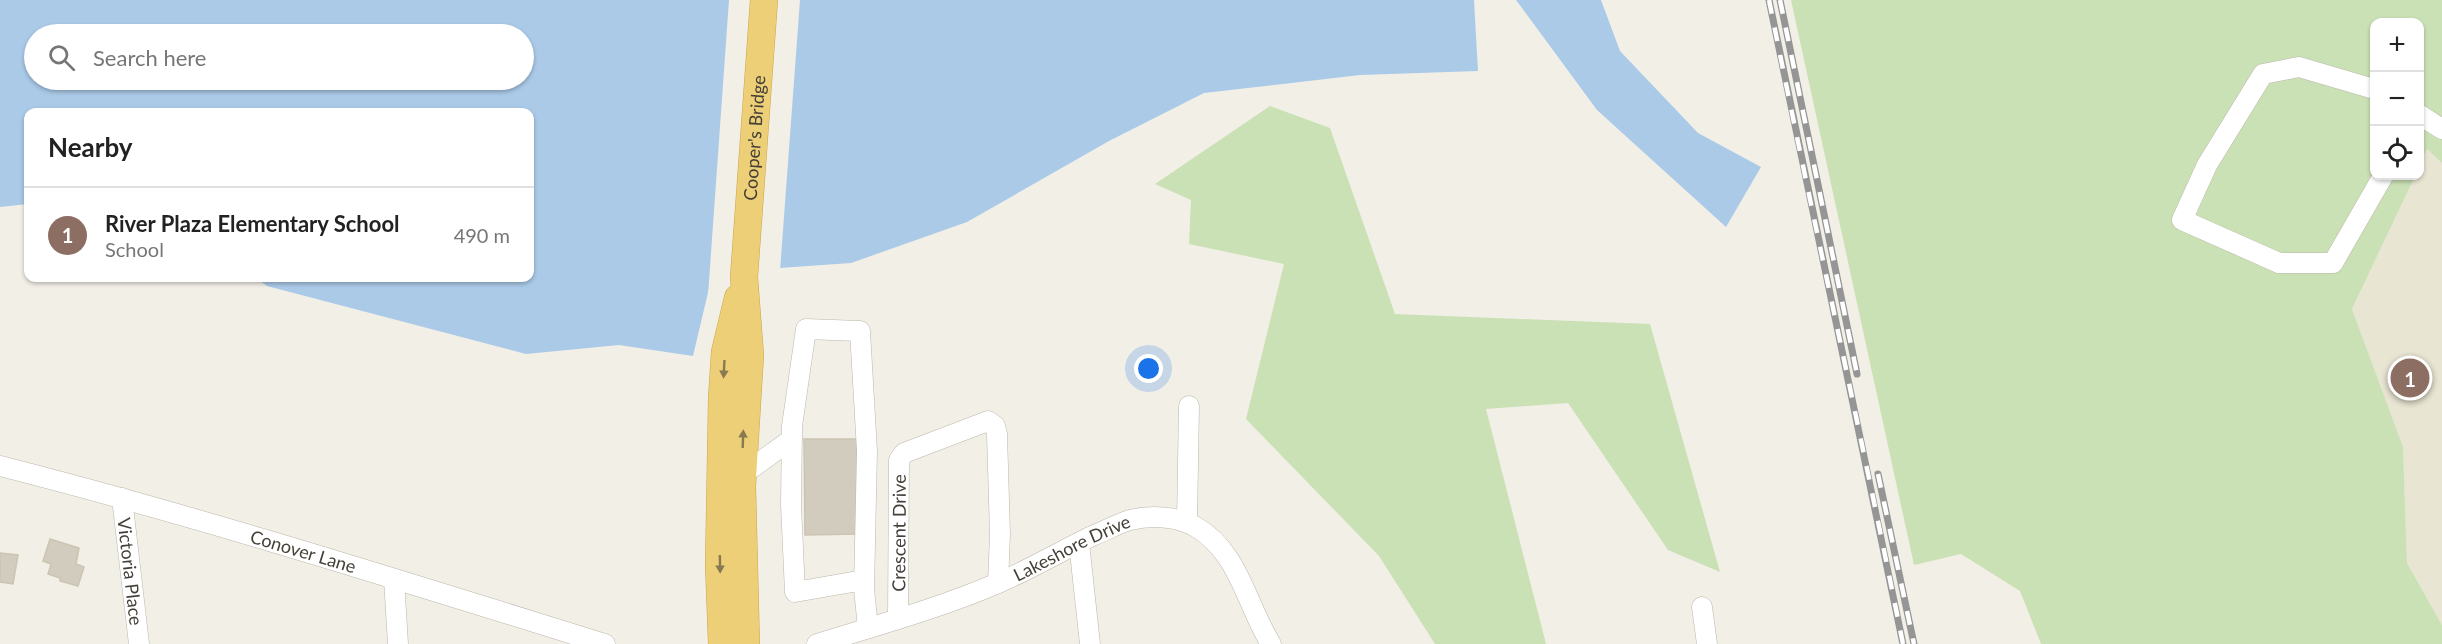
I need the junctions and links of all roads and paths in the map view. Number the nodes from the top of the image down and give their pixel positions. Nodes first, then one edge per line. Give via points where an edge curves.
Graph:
1 (764, 0) edge
2 (2370, 88) edge
3 (2424, 118) edge
4 (2442, 129) edge
5 (2381, 180) edge
6 (744, 277) junction
7 (1189, 405) dead end
8 (792, 439) junction
9 (0, 466) edge
10 (742, 475) junction
11 (122, 498) junction
12 (1187, 522) junction
13 (1079, 543) junction
14 (394, 579) junction
15 (864, 580) junction
16 (998, 583) junction
17 (1702, 607) dead end
18 (898, 619) junction
19 (868, 628) junction
20 (139, 644) edge
21 (398, 644) edge
22 (605, 644) edge
23 (722, 644) edge
24 (746, 644) edge
25 (817, 644) edge
26 (1090, 644) edge
27 (1271, 644) edge
28 (1707, 644) edge

1 - 6 highway, Cooper's Bridge
2 - 5 street via 2299,67 2263,74 2207,165 2182,220 2279,263 2333,262
3 - 4 street
10 -> 6 highway via 750,355
6 -> 23 highway via 725,352 722,398
7 - 12 street
8 - 10 street
8 - 15 street via 795,592
8 - 15 street via 806,329 860,331 867,451
9 - 11 street, Conover Lane
10 - 24 highway
11 - 14 street, Conover Lane
11 - 20 street, Victoria Place
12 - 13 street, Lakeshore Drive via 1140,518 1122,522
12 - 27 street, Lakeshore Drive via 1210,537 1228,556
13 - 16 street, Lakeshore Drive
13 - 26 street
14 - 21 street
14 - 22 street, Conover Lane
15 - 19 street
16 - 18 street, Lakeshore Drive
16 - 18 street, Crescent Drive via 997,434 988,421 904,453 899,460
17 - 28 street
18 - 19 street, Lakeshore Drive
19 - 25 street, Lakeshore Drive

